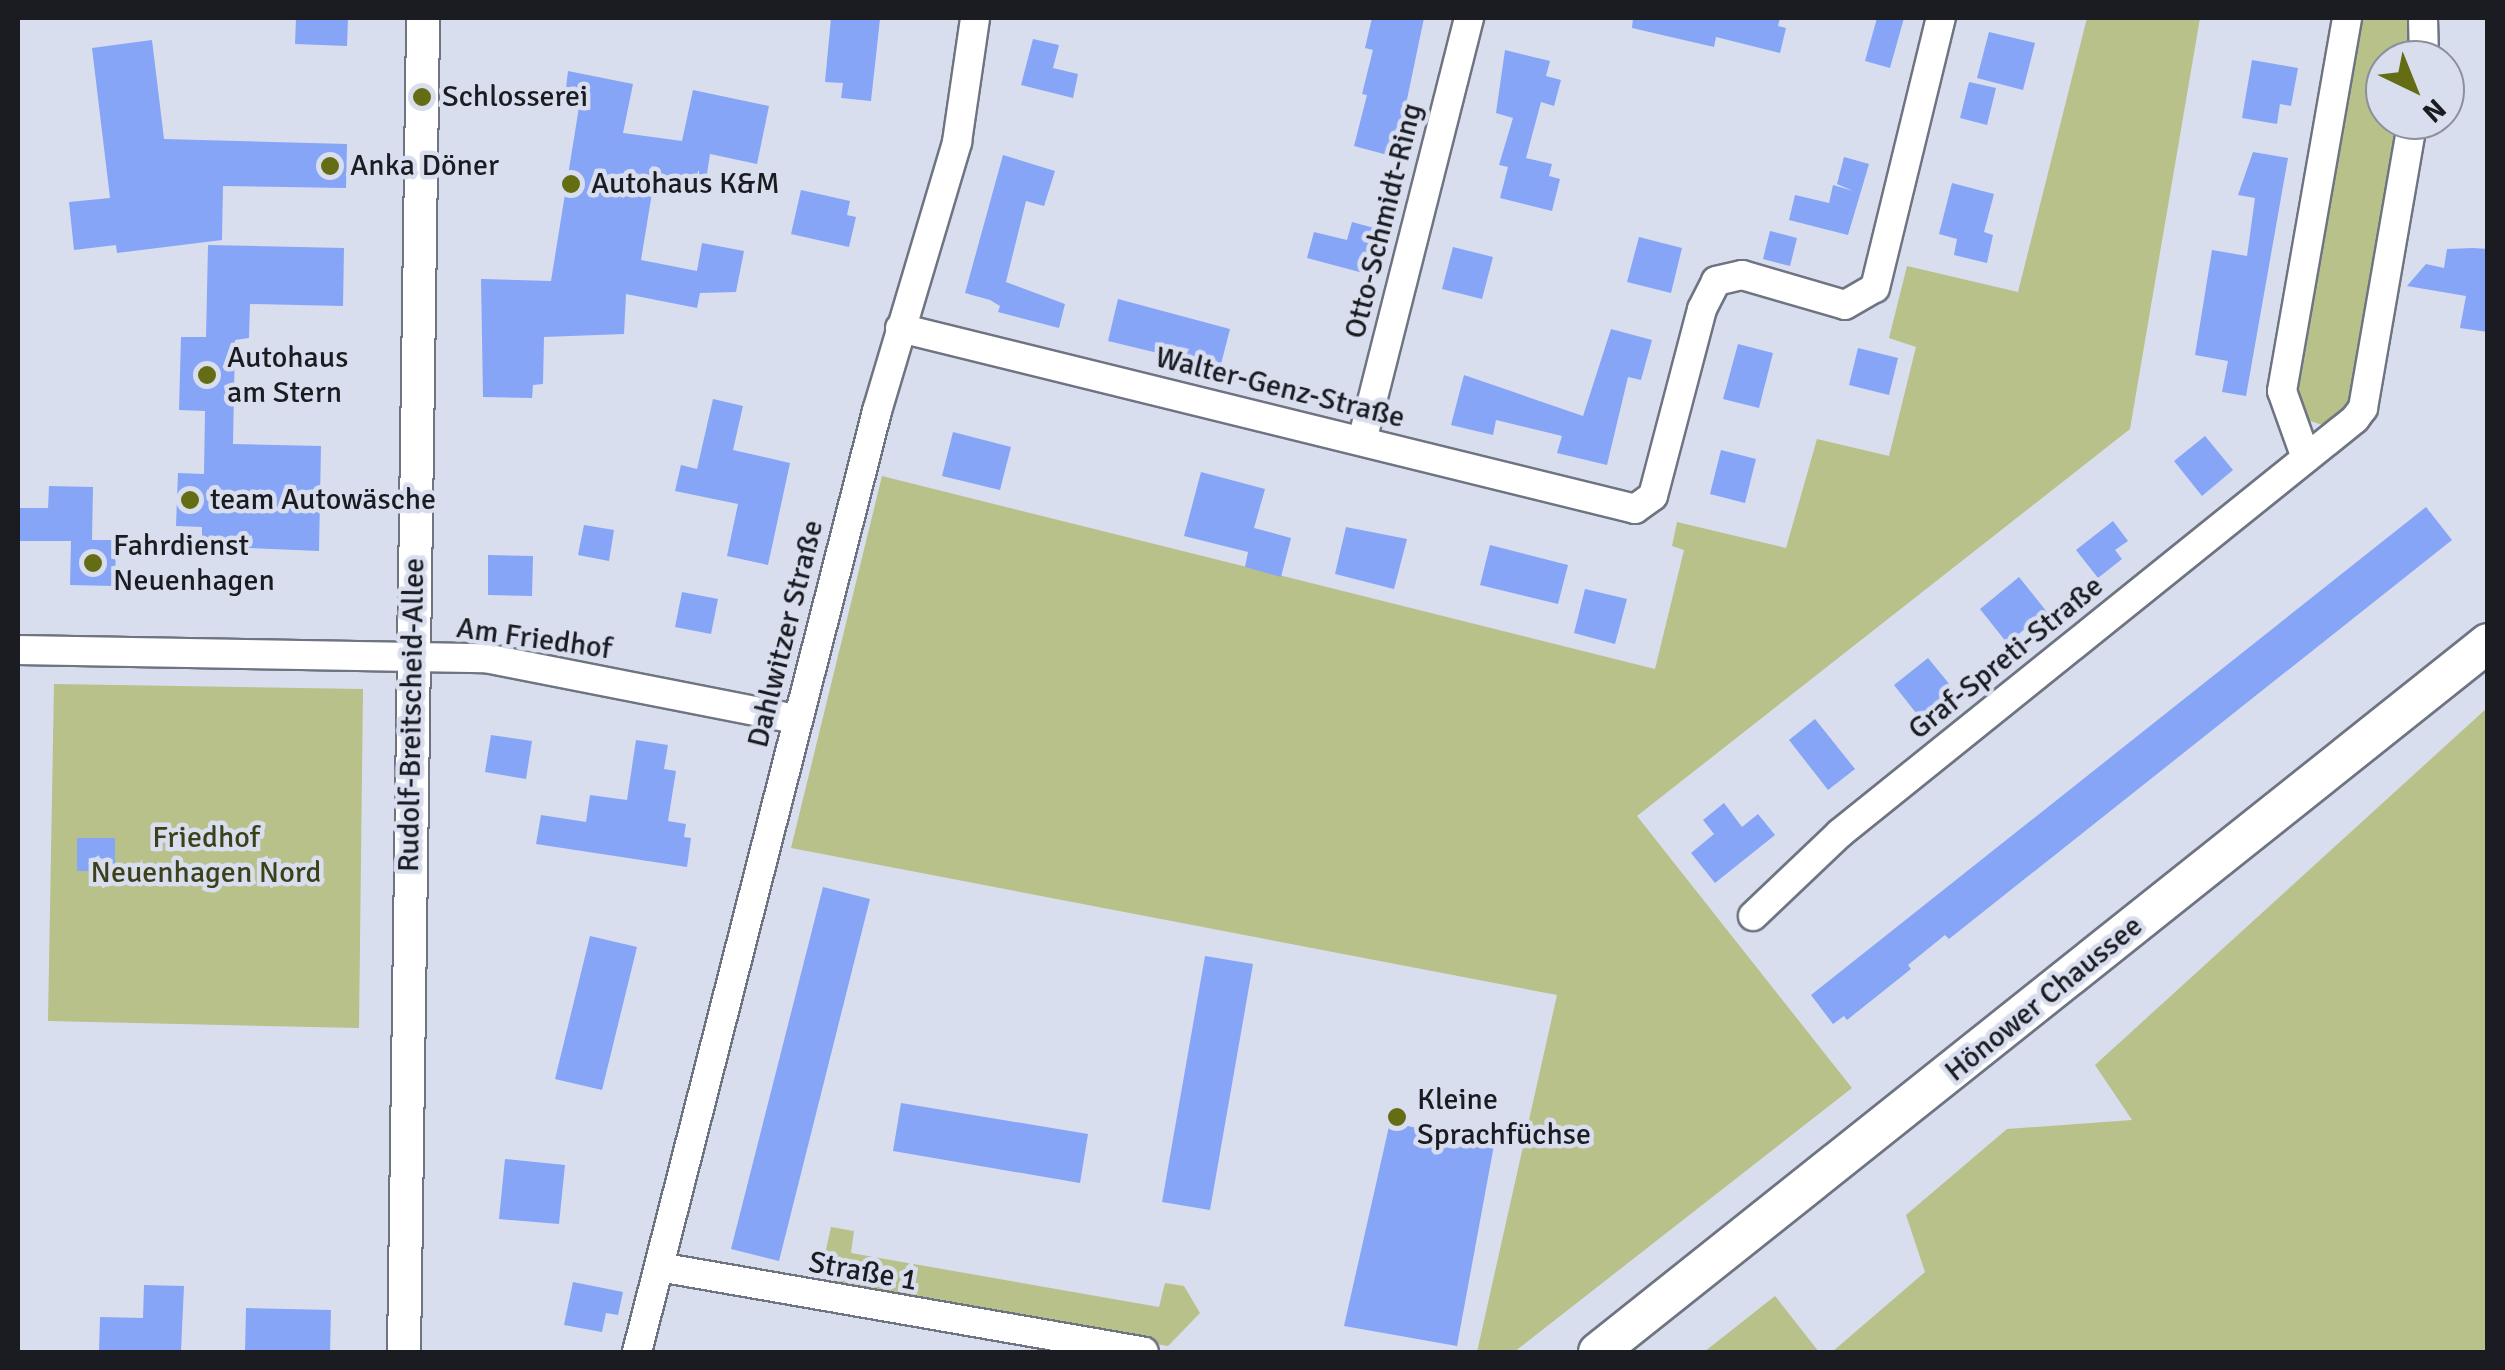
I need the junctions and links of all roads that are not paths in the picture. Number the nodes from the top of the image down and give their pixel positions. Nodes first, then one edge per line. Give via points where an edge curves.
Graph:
1 (423, 18) edge
2 (975, 18) edge
3 (1469, 18) edge
4 (1942, 18) edge
5 (2347, 18) edge
6 (2410, 140) edge
7 (900, 328) junction
8 (1362, 441) junction
9 (2306, 458) junction
10 (2488, 644) edge
11 (18, 650) edge
12 (413, 657) junction
13 (797, 719) junction
14 (1753, 916) dead end
15 (659, 1268) junction
16 (404, 1352) edge
17 (637, 1352) edge
18 (1144, 1352) edge
19 (1598, 1352) edge

1 - 12 street, Rudolf-Breitscheid-Allee
2 - 7 street, Dahlwitzer Straße via 957,142
3 - 8 street, Otto-Schmidt-Ring
4 - 8 street, Walter-Genz-Straße via 1875,288 1844,305 1742,275 1716,281 1702,309 1654,496 1644,506
5 - 9 street via 2282,392
6 - 9 street, Graf-Spreti-Straße via 2363,408
7 - 8 street, Walter-Genz-Straße
7 - 13 street, Dahlwitzer Straße
9 - 14 street, Graf-Spreti-Straße via 1851,824 1786,878
10 - 19 main road, Hönower Chaussee
11 - 12 street, Am Friedhof
12 - 13 street, Am Friedhof via 484,658
12 - 16 street, Rudolf-Breitscheid-Allee
13 - 15 street, Dahlwitzer Straße
15 - 17 street
15 - 18 street, Straße 1

